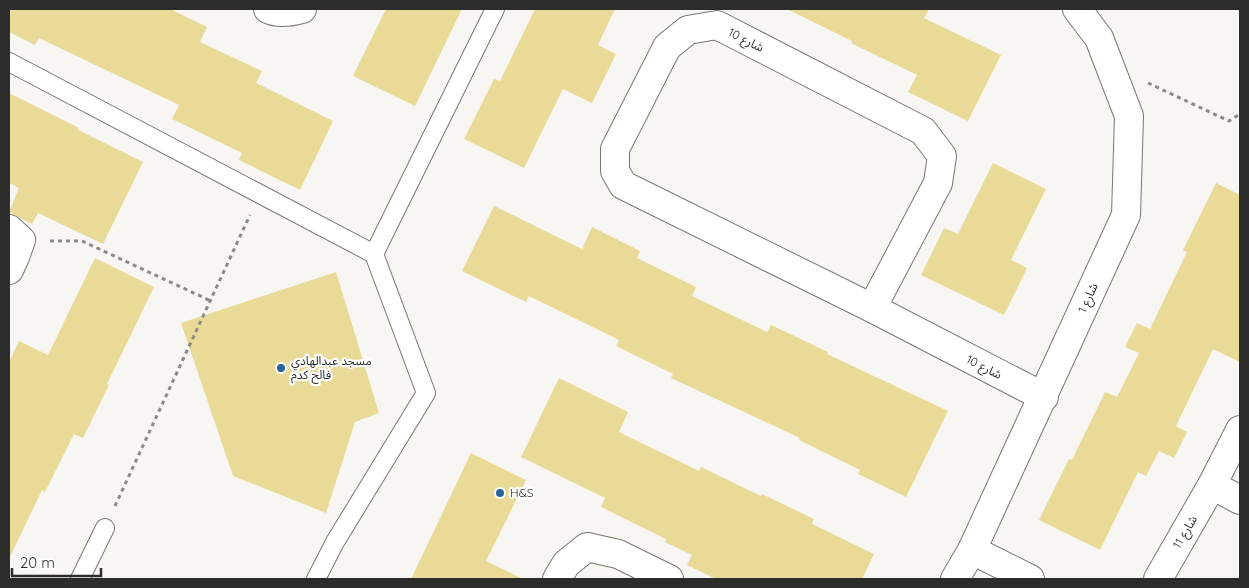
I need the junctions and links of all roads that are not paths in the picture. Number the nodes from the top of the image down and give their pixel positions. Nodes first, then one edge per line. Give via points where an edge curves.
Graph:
1 (268, 9) edge
2 (302, 9) edge
3 (495, 9) edge
4 (1077, 9) edge
5 (9, 62) edge
6 (15, 235) edge
7 (374, 254) junction
8 (9, 270) edge
9 (872, 308) junction
10 (1044, 397) junction
11 (1240, 430) edge
12 (1212, 484) junction
13 (1240, 500) edge
14 (105, 528) road end
15 (972, 550) junction
16 (80, 579) edge
17 (316, 579) edge
18 (557, 579) edge
19 (669, 579) edge
20 (955, 579) edge
21 (1030, 579) edge
22 (1158, 579) edge

1 - 2 street via 290,12
3 - 7 lane
4 - 10 street, شارع 1 via 1100,38 1129,116 1126,215
5 - 7 lane
6 - 8 street via 15,257
7 - 17 lane via 426,393
9 - 9 street, شارع 10 via 623,185 615,171 615,149 667,47 688,30 717,25 924,131 942,156 938,183
9 - 10 street, شارع 10
10 - 15 street, شارع 1
11 - 12 street, شارع 11
12 - 13 street
12 - 22 street, شارع 11
14 - 16 lane
15 - 20 street, شارع 1
15 - 21 street
18 - 19 street via 566,564 587,547 618,554

